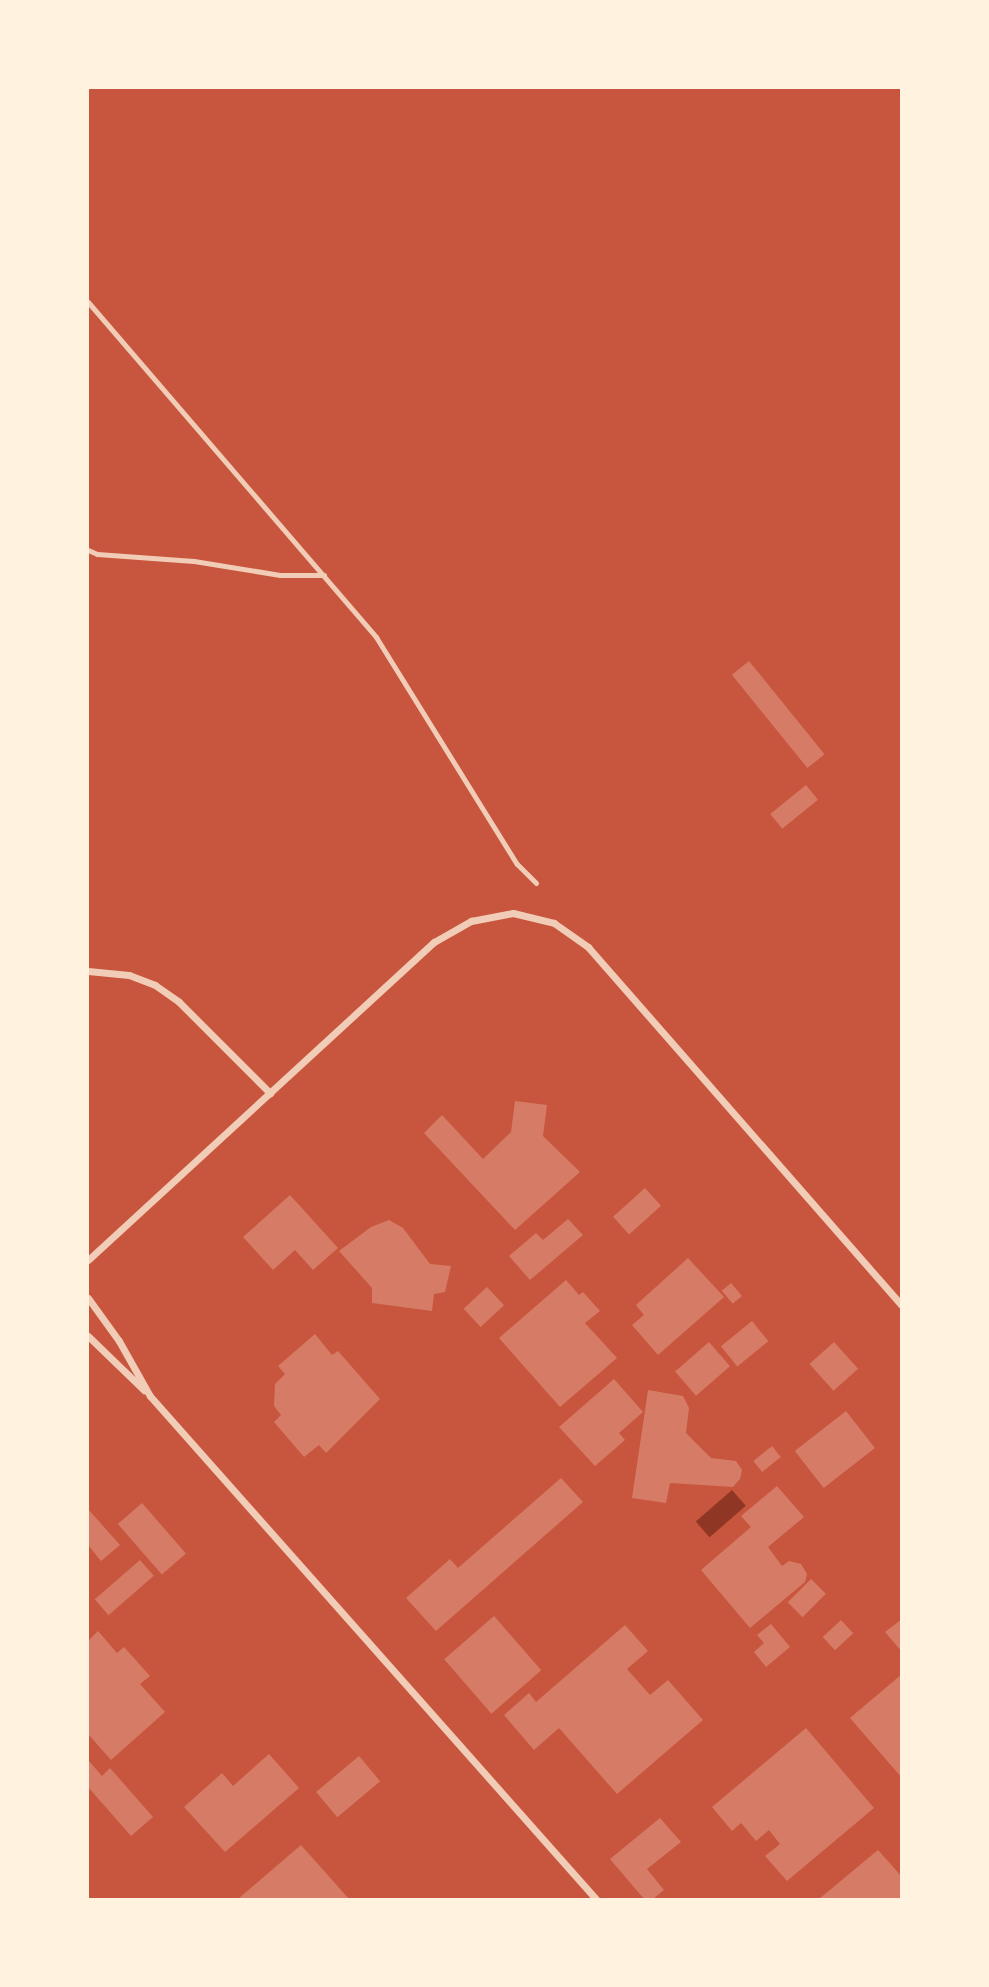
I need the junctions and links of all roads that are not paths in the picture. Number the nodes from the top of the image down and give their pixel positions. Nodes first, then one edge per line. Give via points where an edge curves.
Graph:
1 (88, 302) edge
2 (88, 550) edge
3 (324, 575) junction
4 (536, 883) dead end
5 (88, 971) edge
6 (270, 1093) junction
7 (88, 1260) edge
8 (88, 1298) edge
9 (901, 1306) edge
10 (88, 1336) edge
11 (147, 1392) junction
12 (596, 1899) edge

1 - 3 lane
2 - 3 lane via 280,575
3 - 4 lane via 376,637 517,864
5 - 6 street via 130,975 155,985 179,1002
6 - 7 street
6 - 9 street via 435,942 471,921 513,913 554,923 588,947
8 - 11 street
10 - 11 street
11 - 12 street

